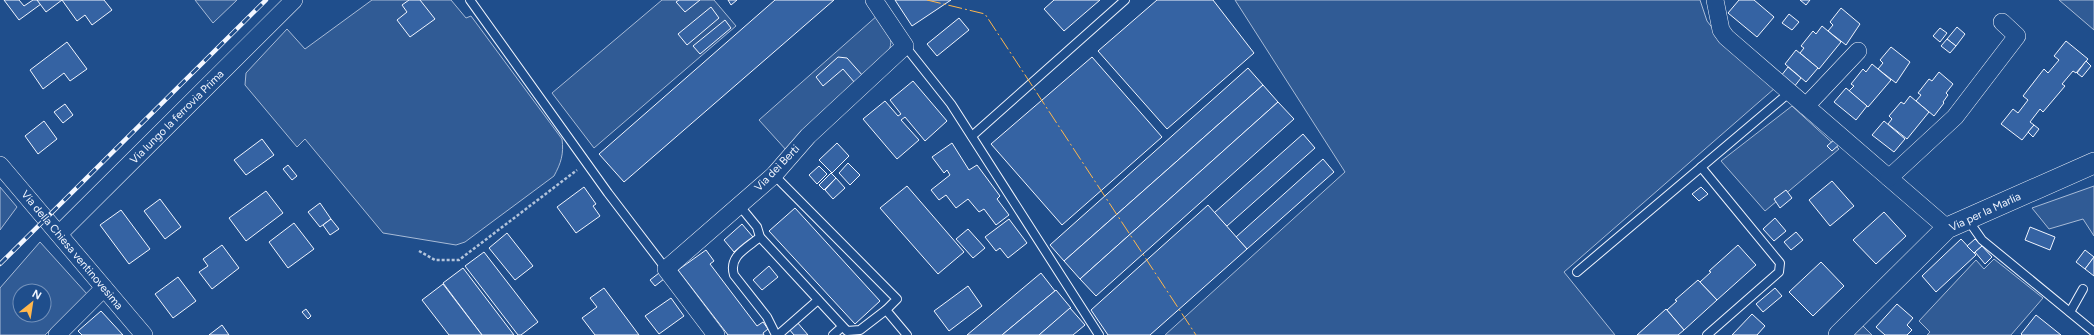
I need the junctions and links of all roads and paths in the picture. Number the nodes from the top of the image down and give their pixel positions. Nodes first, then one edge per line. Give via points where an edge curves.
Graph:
1 (294, 0) edge
2 (470, 0) edge
3 (874, 0) edge
4 (1125, 0) edge
5 (1714, 0) edge
6 (2002, 22) dead end
7 (905, 46) junction
8 (1858, 51) dead end
9 (1790, 92) junction
10 (1806, 106) junction
11 (972, 136) junction
12 (587, 162) junction
13 (2094, 163) edge
14 (0, 165) edge
15 (1701, 167) junction
16 (774, 175) junction
17 (1889, 178) junction
18 (739, 206) junction
19 (1967, 220) junction
20 (1947, 228) junction
21 (59, 234) junction
22 (760, 237) junction
23 (419, 251) dead end
24 (666, 269) junction
25 (1577, 272) dead end
26 (104, 288) junction
27 (2083, 289) dead end
28 (818, 300) junction
29 (886, 310) junction
30 (2070, 312) junction
31 (842, 327) junction
32 (2094, 332) edge
33 (712, 334) edge
34 (57, 335) edge
35 (144, 335) edge
36 (777, 335) edge
37 (833, 335) edge
38 (907, 335) edge
39 (1099, 335) edge
40 (1707, 335) edge
41 (1839, 335) edge

1 - 21 street, Via lungo la ferrovia Prima
2 - 12 lane
3 - 7 street
4 - 11 lane
5 - 9 street via 1721,30
6 - 17 street via 2017,36 1955,117
7 - 11 lane via 951,104
7 - 16 street, Via dei Berti via 808,136
8 - 10 street
9 - 10 street
9 - 15 lane
10 - 17 street
11 - 39 lane
12 - 23 path via 459,260 435,260
12 - 24 lane
13 - 19 street, Via per la Marlia
14 - 21 street, Via della Chiesa ventinovesima
15 - 25 lane
15 - 40 lane via 1780,263 1779,272
16 - 18 street, Via dei Berti
16 - 29 lane via 897,298
17 - 20 street
18 - 22 lane via 757,226
18 - 24 street, Via dei Berti
19 - 20 street, Via per la Marlia
19 - 30 lane via 1982,240
20 - 41 street, Via per la Marlia
21 - 26 street, Via della Chiesa ventinovesima
22 - 28 lane
22 - 36 lane via 734,258 731,266 734,275 767,317
24 - 33 street
26 - 34 street
26 - 35 street, Via della Chiesa ventinovesima
27 - 30 lane
28 - 31 lane
28 - 36 lane
29 - 31 lane via 860,330 847,332
29 - 38 lane
30 - 32 lane
31 - 37 lane

